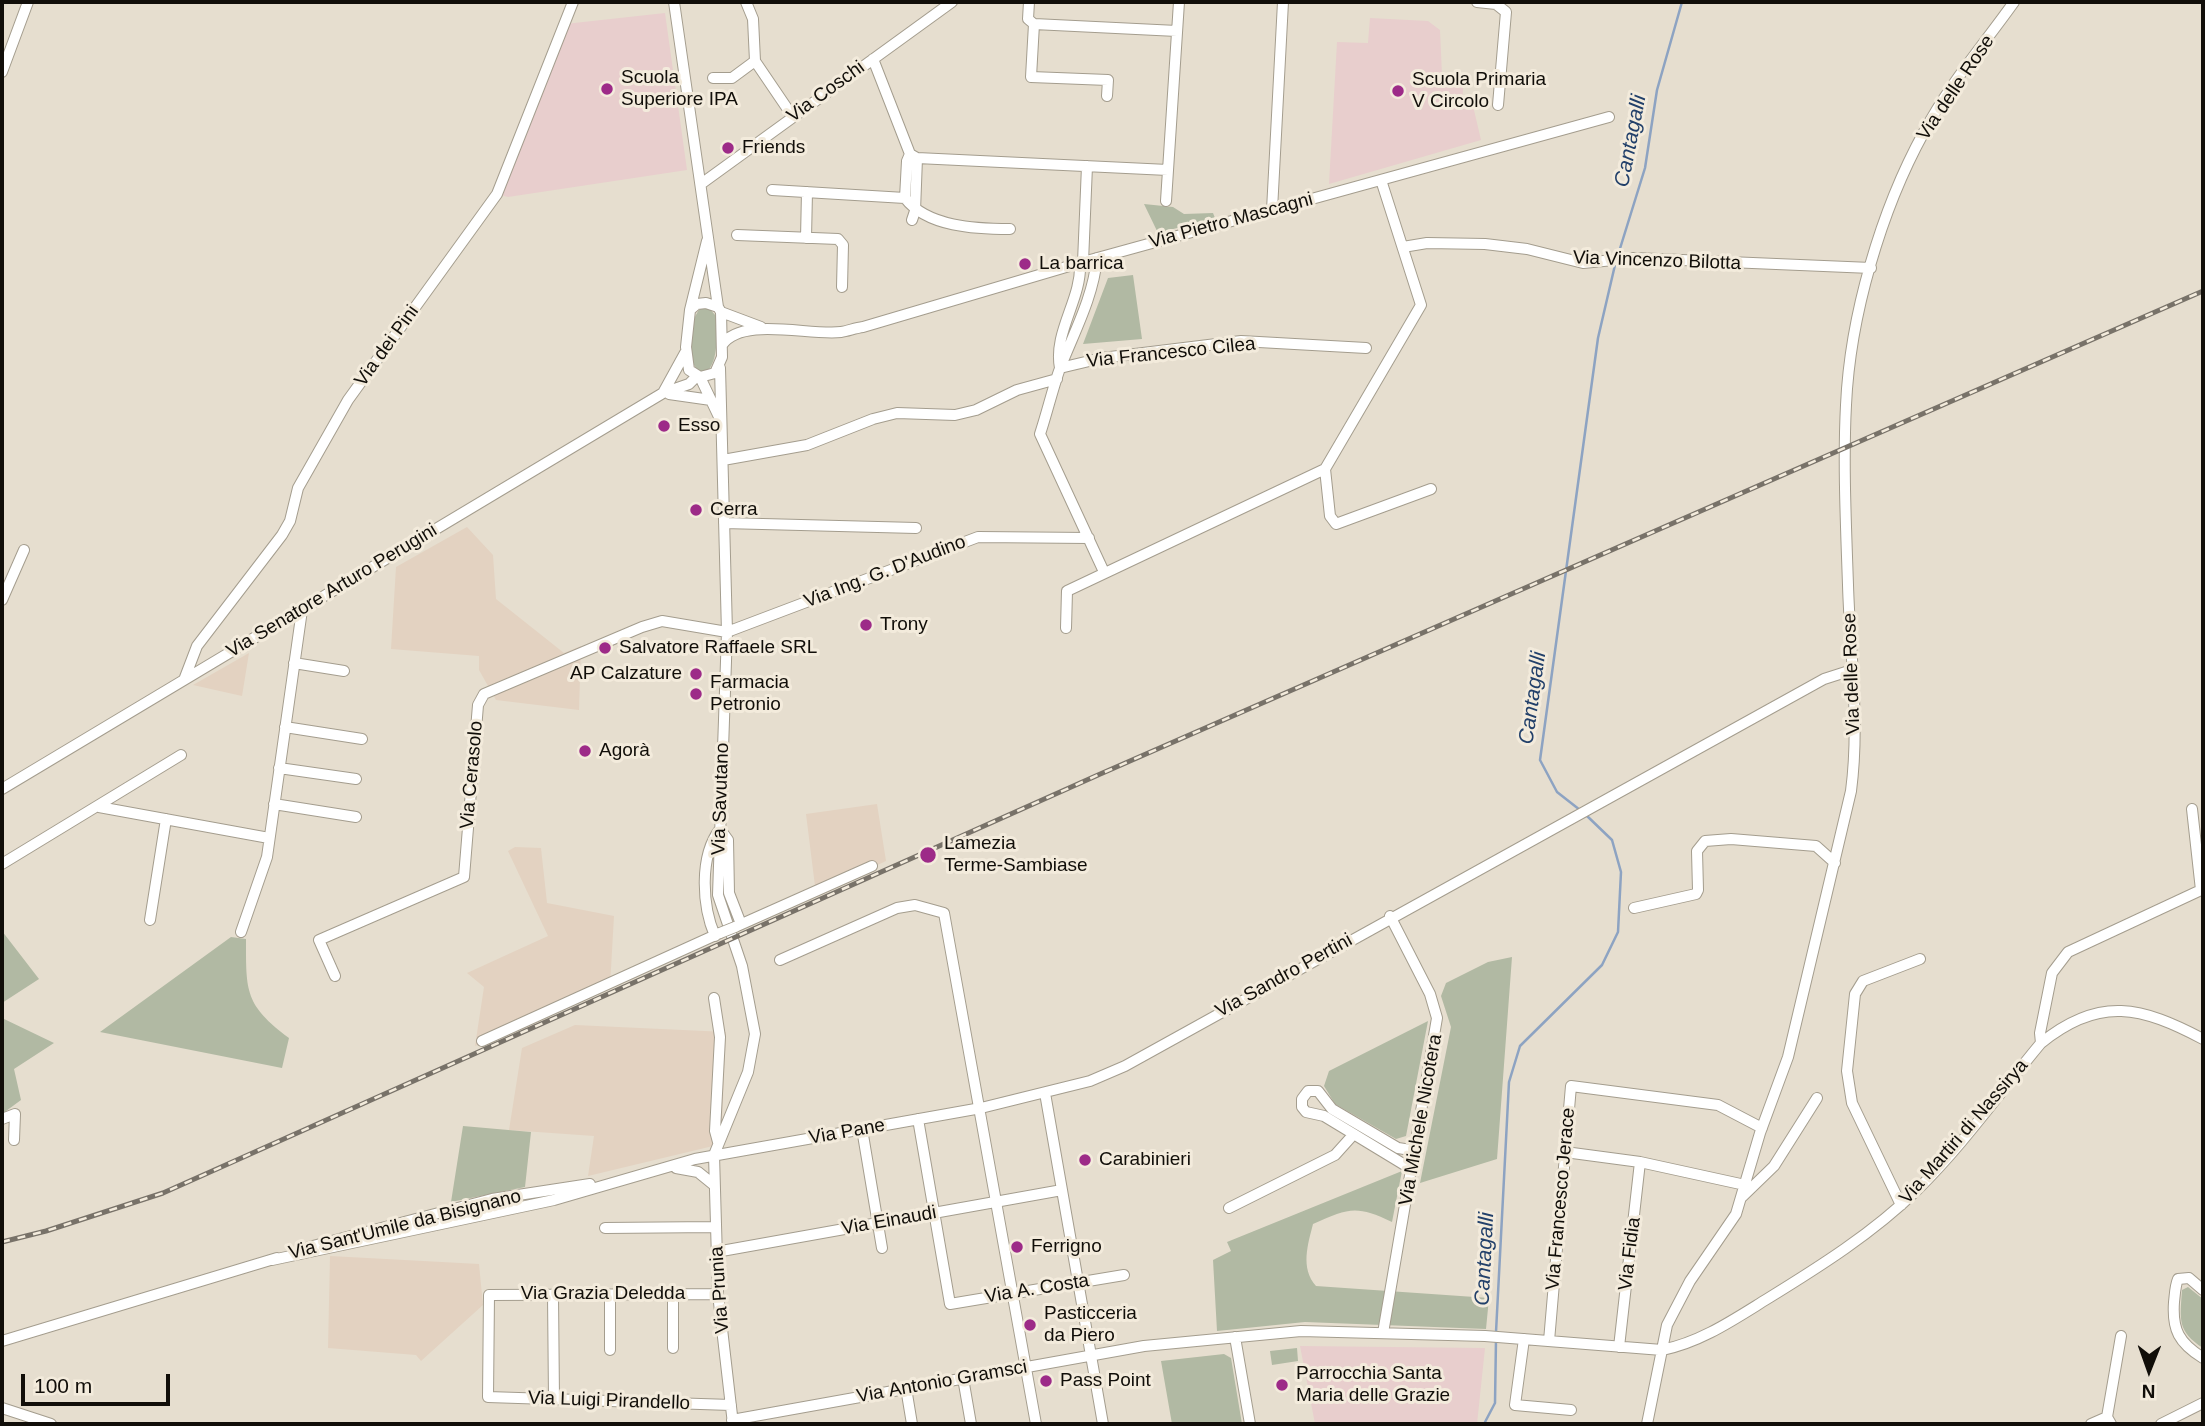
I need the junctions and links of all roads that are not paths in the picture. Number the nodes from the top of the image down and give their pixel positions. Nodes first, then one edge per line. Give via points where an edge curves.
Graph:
1 (28, 2) edge
2 (573, 2) edge
3 (674, 2) edge
4 (746, 2) edge
5 (1029, 2) edge
6 (1178, 2) edge
7 (1283, 2) edge
8 (1477, 2) edge
9 (2014, 2) edge
10 (947, 4) edge
11 (1034, 24) junction
12 (1177, 31) junction
13 (873, 59) junction
14 (755, 61) junction
15 (2, 72) edge
16 (713, 78) dead end
17 (1107, 96) dead end
18 (1498, 105) dead end
19 (793, 117) junction
20 (1609, 117) dead end
21 (914, 156) junction
22 (1087, 166) junction
23 (1168, 170) junction
24 (1381, 180) junction
25 (701, 184) junction
26 (772, 190) dead end
27 (807, 192) junction
28 (905, 198) junction
29 (1166, 201) dead end
30 (1272, 210) junction
31 (914, 216) junction
32 (1010, 229) dead end
33 (708, 235) junction
34 (737, 235) dead end
35 (806, 237) junction
36 (1403, 247) junction
37 (1097, 258) junction
38 (1082, 262) junction
39 (1871, 268) junction
40 (842, 287) dead end
41 (719, 309) junction
42 (690, 310) junction
43 (770, 329) junction
44 (722, 345) junction
45 (1366, 348) dead end
46 (686, 351) junction
47 (720, 368) junction
48 (1058, 373) junction
49 (699, 377) junction
50 (663, 393) junction
51 (711, 400) junction
52 (722, 425) junction
53 (723, 460) junction
54 (1325, 469) junction
55 (1431, 489) dead end
56 (724, 523) junction
57 (916, 528) dead end
58 (1089, 538) junction
59 (24, 550) dead end
60 (1104, 572) junction
61 (2, 600) edge
62 (302, 610) junction
63 (1066, 628) dead end
64 (727, 632) junction
65 (294, 663) junction
66 (1852, 670) junction
67 (344, 671) dead end
68 (184, 680) junction
69 (285, 727) junction
70 (362, 739) dead end
71 (181, 755) dead end
72 (279, 768) junction
73 (356, 779) dead end
74 (2, 789) edge
75 (274, 804) junction
76 (99, 807) junction
77 (2192, 809) dead end
78 (356, 817) dead end
79 (166, 819) junction
80 (720, 829) junction
81 (269, 838) junction
82 (1835, 863) junction
83 (2, 864) edge
84 (872, 866) dead end
85 (1634, 908) dead end
86 (1390, 916) junction
87 (150, 920) dead end
88 (738, 925) junction
89 (241, 932) dead end
90 (718, 935) junction
91 (1920, 959) dead end
92 (780, 960) dead end
93 (335, 976) dead end
94 (713, 998) dead end
95 (2203, 1039) edge
96 (482, 1041) dead end
97 (2042, 1043) junction
98 (1045, 1093) junction
99 (1817, 1098) dead end
100 (981, 1108) junction
101 (2, 1119) edge
102 (918, 1119) junction
103 (726, 1124) junction
104 (1762, 1128) junction
105 (862, 1129) junction
106 (1353, 1135) junction
107 (14, 1140) dead end
108 (718, 1142) junction
109 (747, 1149) junction
110 (1417, 1151) junction
111 (1565, 1152) junction
112 (714, 1155) junction
113 (1640, 1162) junction
114 (666, 1168) junction
115 (1413, 1170) junction
116 (714, 1185) junction
117 (1745, 1185) junction
118 (1062, 1190) junction
119 (1740, 1199) junction
120 (998, 1202) junction
121 (1901, 1205) junction
122 (1228, 1208) dead end
123 (934, 1213) junction
124 (878, 1223) junction
125 (715, 1227) junction
126 (605, 1228) dead end
127 (882, 1248) dead end
128 (716, 1252) junction
129 (1124, 1275) dead end
130 (1078, 1283) junction
131 (2203, 1290) edge
132 (1014, 1293) junction
133 (610, 1294) junction
134 (673, 1294) junction
135 (718, 1294) junction
136 (553, 1295) junction
137 (1383, 1333) junction
138 (1485, 1336) joint
139 (2122, 1336) dead end
140 (1235, 1337) junction
141 (1519, 1338) junction
142 (2, 1341) edge
143 (1549, 1341) junction
144 (1619, 1347) junction
145 (673, 1348) dead end
146 (610, 1350) dead end
147 (1662, 1350) junction
148 (1091, 1355) junction
149 (2203, 1358) edge
150 (1026, 1367) junction
151 (963, 1378) junction
152 (906, 1388) junction
153 (488, 1397) joint
154 (554, 1399) junction
155 (2203, 1403) edge
156 (731, 1405) junction
157 (2, 1408) edge
158 (1571, 1410) dead end
159 (2109, 1420) edge
160 (733, 1422) edge
161 (51, 1424) edge
162 (912, 1424) edge
163 (971, 1424) edge
164 (1037, 1424) edge
165 (1103, 1424) edge
166 (1250, 1424) edge
167 (1647, 1424) edge
168 (2091, 1424) edge
169 (2161, 1424) edge

1 - 15 street
2 - 68 street, Via dei Pini via 497,194 348,400 298,488 282,535 197,646
3 - 25 street
4 - 14 street via 753,19
5 - 11 street via 1028,19
6 - 12 street
7 - 30 street
8 - 18 street via 1496,4 1506,12
9 - 39 street, Via delle Rose via 1924,130 1893,195
10 - 13 street, Via Coschi
11 - 12 street
11 - 17 street via 1031,77 1108,80
12 - 23 street
13 - 19 street, Via Coschi
13 - 21 street
14 - 16 street via 732,78
14 - 19 street
19 - 25 street, Via Coschi
20 - 24 street, Via Pietro Mascagni
21 - 22 street
21 - 28 street via 907,161
21 - 31 street
22 - 23 street
22 - 38 street
23 - 29 street
24 - 30 street, Via Pietro Mascagni
24 - 36 street
25 - 33 street
26 - 27 street
27 - 28 street
27 - 35 street
28 - 31 street
30 - 37 street, Via Pietro Mascagni
31 - 32 street via 973,229
33 - 41 street, Via Savutano
33 - 42 street
34 - 35 street
35 - 40 street via 842,241
36 - 39 street, Via Vincenzo Bilotta via 1485,244 1583,263 1623,259
36 - 54 street via 1421,302 1419,309
37 - 38 street, Via Pietro Mascagni
37 - 48 street via 1095,280
38 - 43 street, Via Pietro Mascagni via 841,332
38 - 48 street via 1057,353
39 - 66 street, Via delle Rose via 1852,346 1846,405
41 - 42 street via 706,303
41 - 43 street via 744,323
41 - 44 street, Via Savutano
42 - 46 street
43 - 44 street via 737,332
44 - 47 street, Via Savutano
45 - 48 street, Via Francesco Cilea via 1241,341 1102,358
46 - 49 street via 689,370
46 - 50 street
47 - 49 street, Via Senatore Arturo Perugini via 708,377
47 - 52 street, Via Savutano
48 - 53 street, Via Francesco Cilea via 976,410 955,415 897,413 807,444
48 - 58 street via 1040,434
49 - 50 street, Via Senatore Arturo Perugini
49 - 51 street
50 - 51 street
50 - 62 street, Via Senatore Arturo Perugini
51 - 52 street
52 - 53 street, Via Savutano
53 - 56 street, Via Savutano
54 - 55 street via 1336,524
54 - 60 street
56 - 57 street
56 - 64 street, Via Savutano
58 - 60 street
58 - 64 street, Via Ing. G. D'Audino via 978,537
59 - 61 street
60 - 63 street via 1067,591
62 - 65 street
62 - 68 street, Via Senatore Arturo Perugini
64 - 80 street, Via Savutano
64 - 93 street, Via Cerasolo via 662,621 484,694 478,705 464,877 319,940
65 - 67 street
65 - 69 street
66 - 82 street, Via delle Rose via 1855,759
66 - 86 street, Via Sandro Pertini via 1824,679
68 - 74 street, Via Senatore Arturo Perugini
69 - 70 street
69 - 72 street
71 - 76 street
72 - 73 street
72 - 75 street
75 - 78 street
75 - 81 street
76 - 79 street
76 - 83 street
77 - 97 street via 2201,890 2068,952 2052,973 2040,1032
79 - 81 street
79 - 87 street
80 - 88 street via 728,840 729,893
80 - 90 street via 707,857 708,907
80 - 103 street, Via Savutano via 718,895 742,965 755,1034 748,1072
81 - 89 street via 267,857
82 - 85 street via 1816,846 1705,841 1697,851 1696,894
82 - 104 street, Via delle Rose via 1788,1057
84 - 88 street
86 - 98 street, Via Sandro Pertini via 1125,1066
86 - 110 street, Via Michele Nicotera via 1430,993 1437,1018
88 - 90 street, bridge
90 - 96 street
91 - 121 street via 1863,981 1855,993 1847,1071 1852,1103
92 - 100 street via 897,908 915,905 944,913
94 - 108 street via 720,1037
95 - 97 street, Via Martiri di Nassirya via 2161,1017 2126,1010 2078,1020
97 - 121 street, Via Martiri di Nassirya
98 - 100 street, Via Sandro Pertini
98 - 118 street
99 - 119 street via 1774,1166
100 - 102 street, Via Pane
100 - 120 street
101 - 107 street via 15,1114
102 - 105 street, Via Pane
102 - 123 street
103 - 108 street, Via Savutano
103 - 109 street via 730,1145
104 - 111 street, Via Francesco Jerace via 1718,1105 1571,1086
104 - 117 street, Via delle Rose
105 - 109 street, Via Pane
105 - 124 street
106 - 110 street via 1324,1116 1304,1110 1304,1094 1318,1091 1332,1109 1398,1149
106 - 115 street
106 - 122 street via 1335,1156
108 - 112 street, Via Prunia
109 - 112 street, Via Pane
110 - 115 street, Via Michele Nicotera
111 - 113 street
111 - 143 street, Via Francesco Jerace
112 - 114 street, Via Pane
112 - 116 street, Via Prunia
113 - 117 street
113 - 144 street, Via Fidia
114 - 116 street via 690,1169
114 - 142 street, Via Sant'Umile da Bisignano via 554,1200 272,1260
115 - 137 street, Via Michele Nicotera
116 - 125 street, Via Prunia
117 - 119 street, Via delle Rose
118 - 120 street, Via Einaudi
118 - 130 street
119 - 147 street, Via delle Rose via 1736,1214 1690,1281 1667,1325
120 - 123 street, Via Einaudi
120 - 132 street
121 - 147 street, Via Martiri di Nassirya via 1813,1270 1719,1329 1684,1346
123 - 124 street, Via Einaudi
123 - 132 street, Via A. Costa via 950,1304
124 - 127 street
124 - 128 street, Via Einaudi
125 - 126 street
125 - 128 street, Via Prunia
128 - 135 street, Via Prunia
129 - 130 street, Via A. Costa
130 - 132 street, Via A. Costa
130 - 148 street
131 - 149 street via 2189,1278 2178,1279 2173,1319 2183,1343
132 - 150 street
133 - 134 street, Via Grazia Deledda
133 - 136 street, Via Grazia Deledda
133 - 146 street
134 - 135 street, Via Grazia Deledda
134 - 145 street
135 - 156 street, Via Prunia
136 - 153 street, Via Grazia Deledda via 489,1295
136 - 154 street
137 - 138 street, Via Antonio Gramsci
137 - 140 street, Via Antonio Gramsci via 1301,1331
138 - 141 street, Via Martiri di Nassirya
139 - 159 street
140 - 148 street, Via Antonio Gramsci
140 - 166 street
141 - 143 street, Via Martiri di Nassirya
141 - 158 street via 1515,1405
143 - 144 street, Via Martiri di Nassirya
144 - 147 street, Via Martiri di Nassirya
147 - 167 street, Via delle Rose
148 - 150 street, Via Antonio Gramsci
148 - 165 street
150 - 151 street, Via Antonio Gramsci
150 - 164 street
151 - 152 street, Via Antonio Gramsci
151 - 163 street
152 - 160 street, Via Antonio Gramsci
152 - 162 street
153 - 154 street, Via Luigi Pirandello
154 - 156 street, Via Luigi Pirandello
155 - 169 street
156 - 160 street, Via Prunia
157 - 161 street
159 - 168 street

